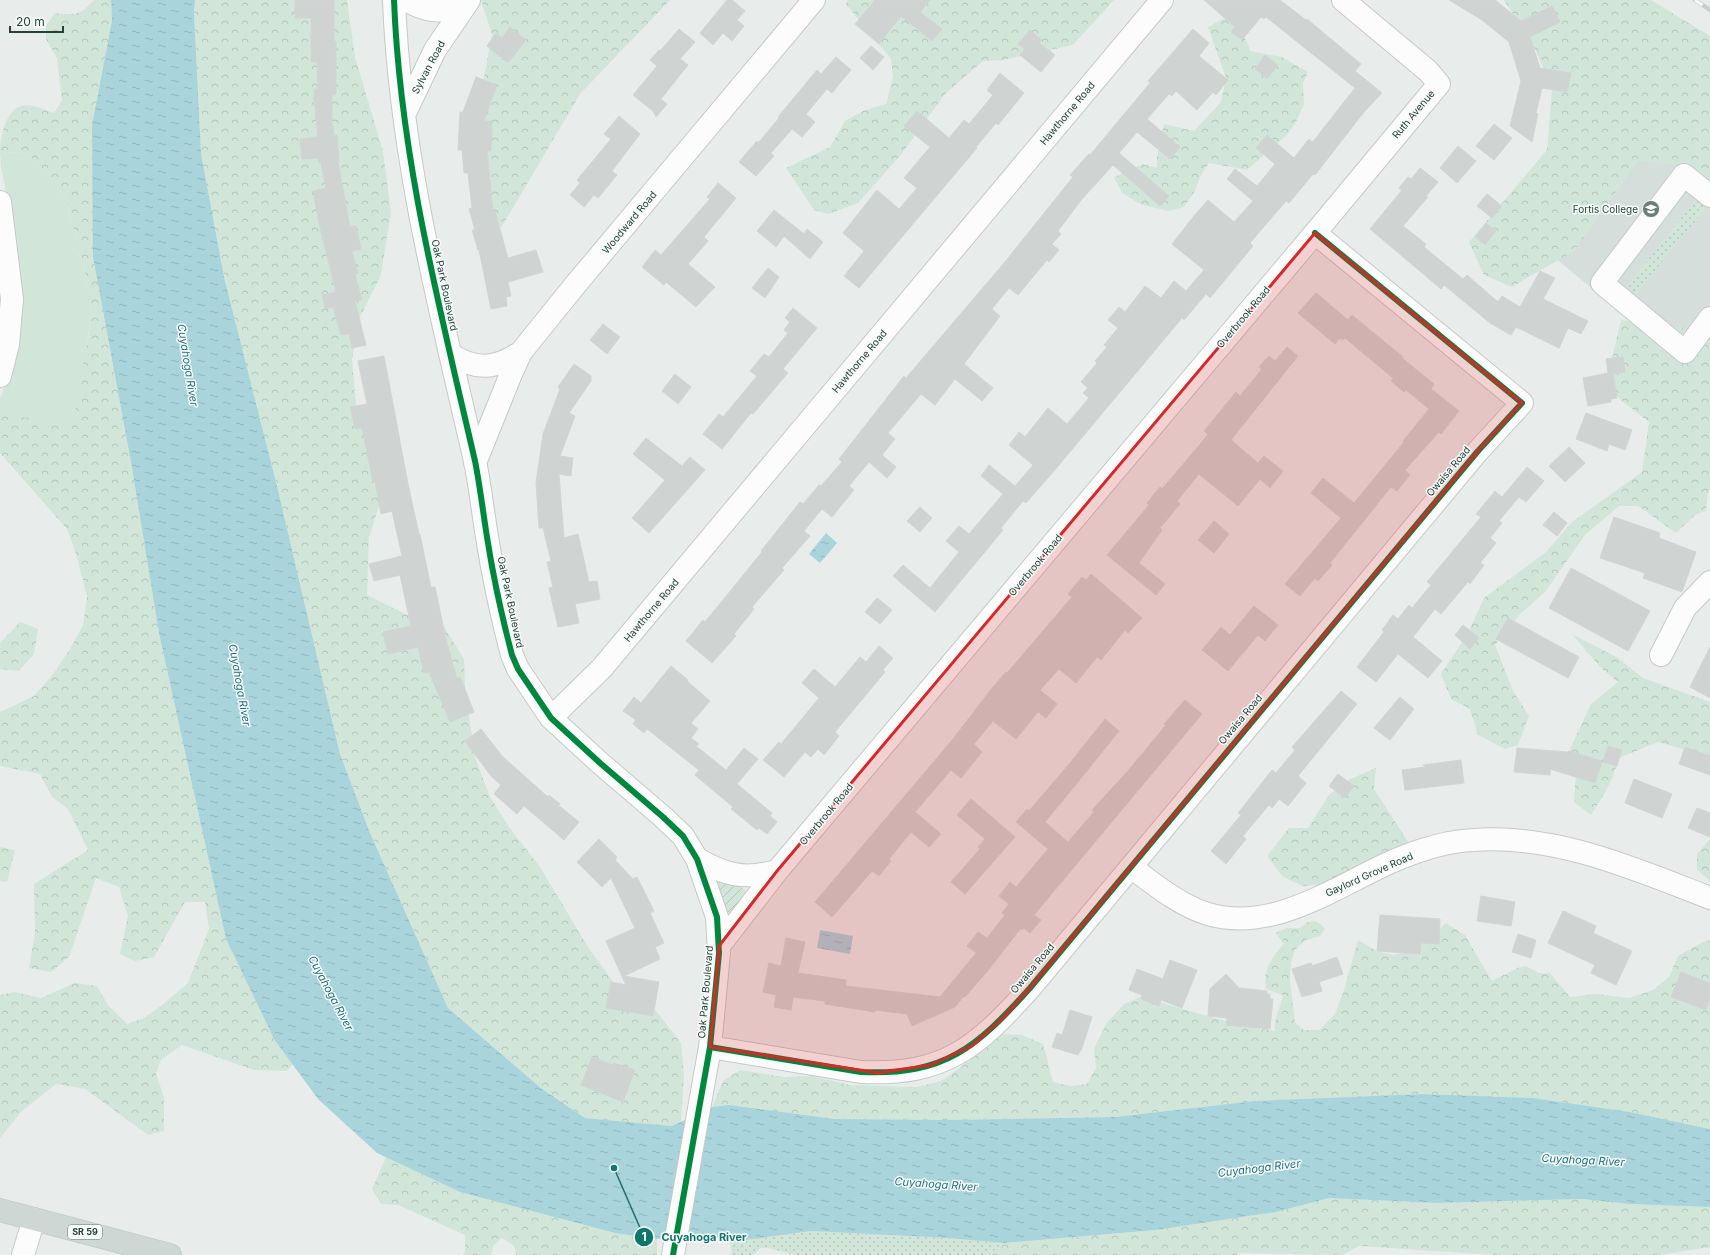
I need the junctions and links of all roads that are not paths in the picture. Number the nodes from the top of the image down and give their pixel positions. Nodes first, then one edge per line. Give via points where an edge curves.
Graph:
1 (394, 0) edge
2 (406, 0) edge
3 (814, 0) edge
4 (1162, 0) edge
5 (1343, 0) edge
6 (466, 5) edge
7 (404, 115) junction
8 (1352, 187) joint
9 (1710, 196) edge
10 (0, 202) edge
11 (1315, 233) junction
12 (1710, 318) edge
13 (522, 352) junction
14 (450, 354) junction
15 (0, 376) edge
16 (475, 464) junction
17 (1710, 582) edge
18 (1661, 655) dead end
19 (551, 718) junction
20 (697, 859) junction
21 (1131, 867) junction
22 (777, 871) junction
23 (1710, 898) edge
24 (719, 946) junction
25 (710, 1047) junction
26 (0, 1210) edge
27 (34, 1219) junction
28 (23, 1255) edge
29 (170, 1255) edge
30 (673, 1255) edge

1 - 7 street, Oak Park Boulevard
2 - 6 street via 423,9 442,12
3 - 13 street, Woodward Road
4 - 19 street, Hawthorne Road via 602,668
5 - 8 street, Ruth Avenue via 1428,71 1439,84
6 - 7 street, Sylvan Road via 435,50
7 - 14 street, Oak Park Boulevard via 417,200
8 - 11 street, Overbrook Road
9 - 12 street via 1684,175 1602,282 1685,352
10 - 15 street via 12,299 8,344
11 - 21 street, Owaisa Road via 1522,403 1478,451
11 - 22 street, Overbrook Road
13 - 14 street via 503,363 478,366
13 - 16 street, Woodward Road
14 - 16 street, Oak Park Boulevard
16 - 19 street, Oak Park Boulevard via 487,537 512,655 518,669
17 - 18 street via 1685,608
19 - 20 street, Oak Park Boulevard via 683,836
20 - 22 street via 727,873 743,877
20 - 24 street, Oak Park Boulevard via 717,917
21 - 23 street, Gaylord Grove Road via 1180,902 1206,913 1221,917 1257,917 1298,907 1423,850 1462,841 1513,840 1549,844 1582,852
21 - 25 street, Owaisa Road via 1003,1018 972,1046 946,1060 914,1070 872,1072
22 - 24 street, Overbrook Road
24 - 25 street, Oak Park Boulevard
25 - 30 street, Oak Park Boulevard
26 - 27 main road, SR 59
27 - 28 street
27 - 29 main road, SR 59

